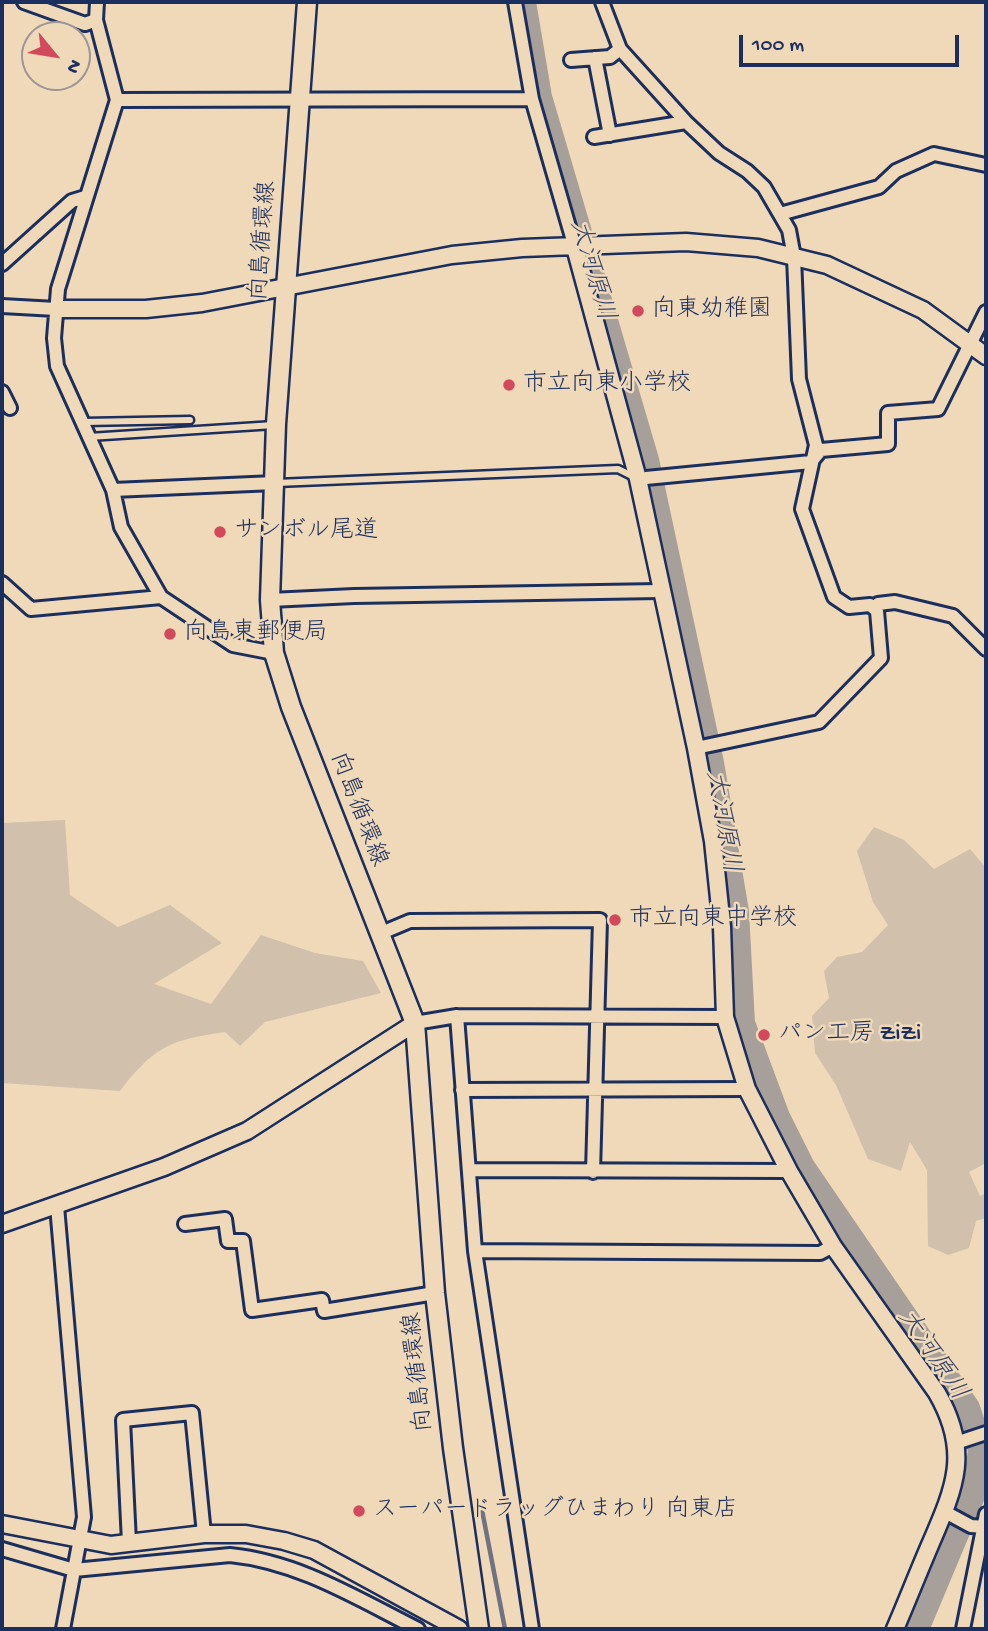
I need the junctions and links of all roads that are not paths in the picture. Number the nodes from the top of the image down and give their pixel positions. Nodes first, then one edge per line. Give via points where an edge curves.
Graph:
1 (24, 2) edge
2 (97, 2) edge
3 (307, 2) edge
4 (515, 2) edge
5 (602, 2) edge
6 (96, 20) junction
7 (620, 49) junction
8 (595, 58) junction
9 (571, 60) dead end
10 (298, 99) junction
11 (532, 99) junction
12 (117, 100) junction
13 (686, 122) junction
14 (610, 135) junction
15 (594, 137) dead end
16 (986, 165) edge
17 (85, 197) junction
18 (780, 214) junction
19 (574, 244) junction
20 (794, 257) junction
21 (2, 264) edge
22 (288, 288) junction
23 (2, 306) edge
24 (56, 309) junction
25 (986, 312) edge
26 (972, 343) junction
27 (986, 356) edge
28 (2, 392) edge
29 (10, 408) dead end
30 (190, 420) dead end
31 (82, 422) junction
32 (276, 424) junction
33 (88, 437) junction
34 (811, 463) junction
35 (647, 478) junction
36 (275, 483) junction
37 (113, 490) junction
38 (2, 583) edge
39 (660, 591) junction
40 (161, 597) junction
41 (270, 600) junction
42 (875, 607) junction
43 (986, 649) edge
44 (274, 653) junction
45 (695, 748) junction
46 (379, 934) junction
47 (457, 1016) junction
48 (725, 1017) junction
49 (595, 1018) junction
50 (415, 1023) junction
51 (747, 1089) junction
52 (462, 1090) junction
53 (595, 1090) junction
54 (469, 1171) junction
55 (789, 1171) junction
56 (593, 1172) junction
57 (57, 1206) junction
58 (2, 1224) edge
59 (185, 1224) dead end
60 (833, 1246) junction
61 (475, 1251) junction
62 (435, 1293) junction
63 (986, 1433) edge
64 (963, 1441) junction
65 (945, 1512) junction
66 (985, 1521) edge
67 (2, 1524) edge
68 (204, 1534) junction
69 (80, 1539) junction
70 (129, 1542) junction
71 (2, 1549) edge
72 (74, 1570) junction
73 (63, 1629) edge
74 (418, 1629) edge
75 (459, 1629) edge
76 (479, 1629) edge
77 (532, 1629) edge
78 (895, 1629) edge
79 (963, 1629) edge

1 - 6 street via 85,24
2 - 6 street
3 - 10 main road, 向島循環線
4 - 11 street
5 - 7 street
6 - 12 street
7 - 8 street via 610,57
7 - 13 street
8 - 9 street
8 - 14 street
10 - 11 street
10 - 12 street
10 - 22 main road, 向島循環線
11 - 19 street
12 - 17 street
13 - 14 street
13 - 18 street via 764,187
14 - 15 street
16 - 18 street via 934,154 896,171 879,187
17 - 21 street via 72,201
17 - 24 street
18 - 20 street via 789,230
19 - 20 street via 685,242 758,248
19 - 22 street via 453,255
19 - 35 street
20 - 26 street via 876,286
20 - 34 street via 799,379 816,445
22 - 24 street via 146,309
22 - 32 main road, 向島循環線
23 - 24 street
24 - 31 street via 57,366
25 - 26 street
26 - 27 street
26 - 34 street via 938,409 888,413 888,444 821,450
28 - 29 street
30 - 31 lane
31 - 33 street
32 - 33 lane
32 - 36 main road, 向島循環線
33 - 37 street
34 - 35 street
34 - 42 street via 802,509 834,597 849,607
35 - 36 lane via 618,469
35 - 39 street
36 - 37 street
36 - 41 main road, 向島循環線
37 - 40 street via 121,527
38 - 40 street via 31,609
39 - 41 street
39 - 45 street
40 - 44 street via 233,645
41 - 44 main road, 向島循環線
42 - 43 street via 895,602 953,616
42 - 45 street via 881,658 820,722
44 - 46 main road, 向島循環線
45 - 48 street via 713,841
46 - 49 street via 410,920 600,920
46 - 50 main road, 向島循環線
47 - 49 street
47 - 50 street
47 - 52 street
48 - 49 street
48 - 51 street
49 - 53 street
50 - 57 street via 247,1131
50 - 62 main road, 向島循環線
51 - 53 street
51 - 55 street
52 - 53 street
52 - 54 street
53 - 56 street
54 - 56 street
54 - 61 street
55 - 56 street
55 - 60 street
57 - 58 street
57 - 69 street via 84,1517
59 - 62 street via 225,1219 228,1241 243,1241 251,1310 322,1300 324,1311
60 - 61 street via 820,1252
60 - 64 street via 937,1393
61 - 77 street
62 - 76 main road, 向島循環線
63 - 64 street
64 - 65 street
65 - 66 street via 971,1526
65 - 78 street
66 - 79 street
67 - 69 street
68 - 70 street
68 - 70 street via 192,1413 122,1420
68 - 75 street via 246,1534 314,1550
69 - 70 street via 111,1545
69 - 72 street
71 - 72 street
72 - 73 street
72 - 74 street via 230,1555 255,1557 309,1573

